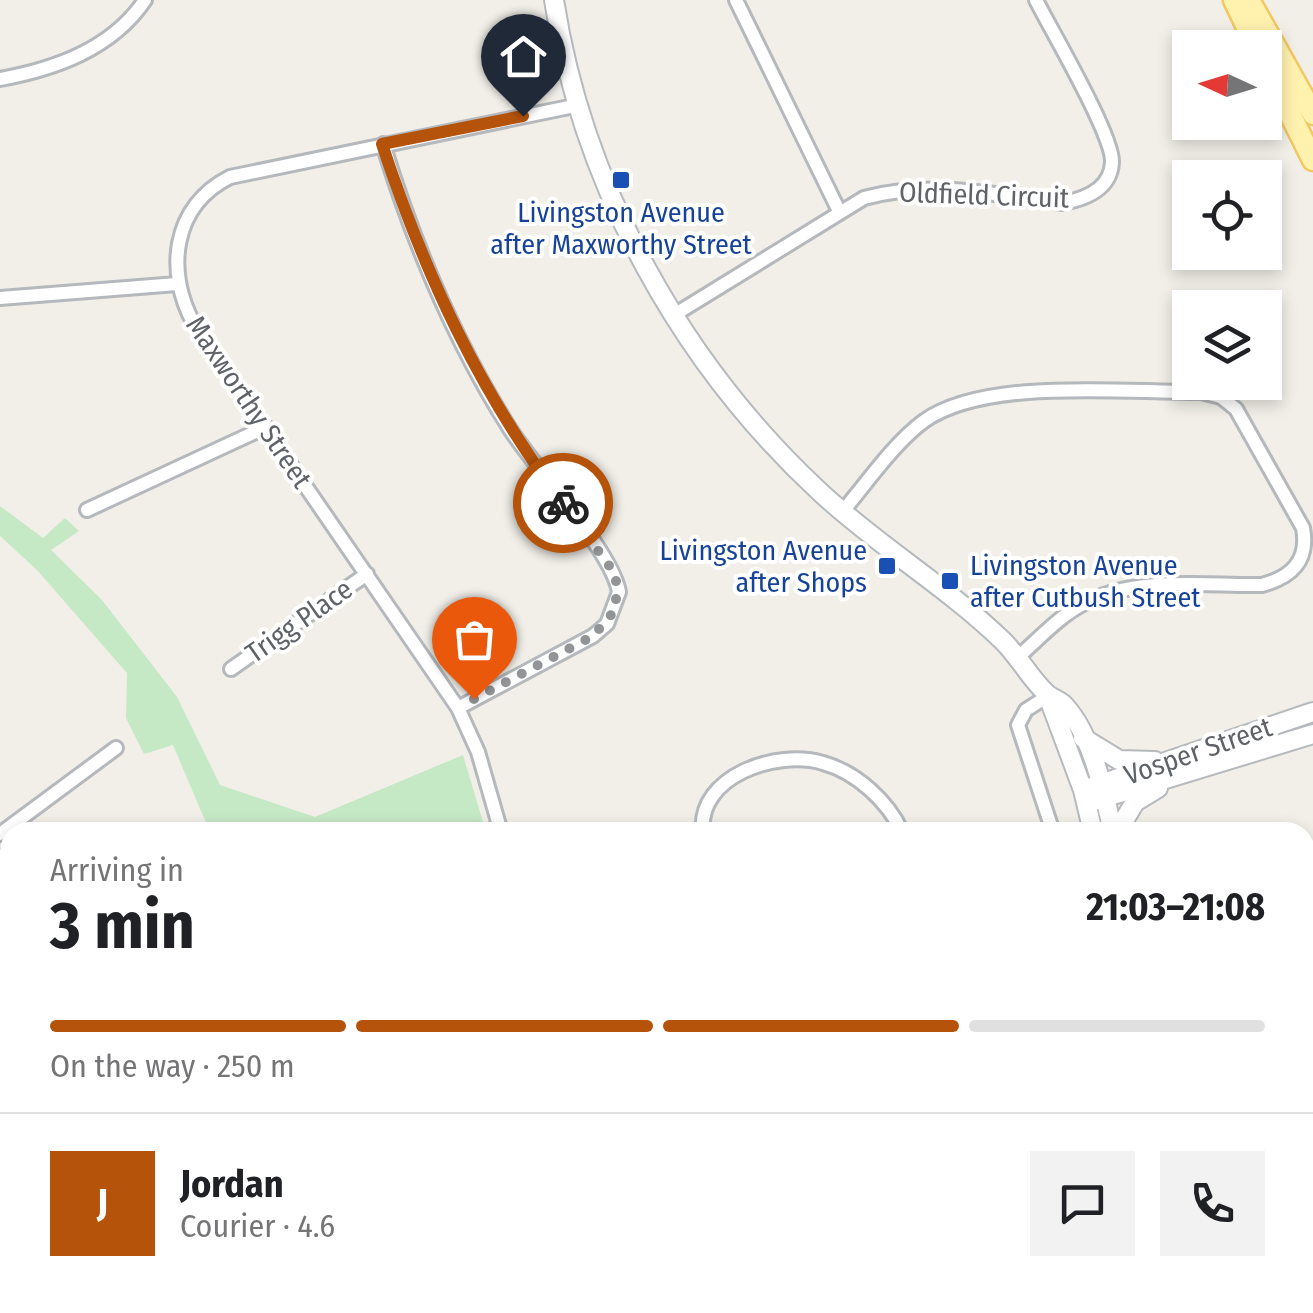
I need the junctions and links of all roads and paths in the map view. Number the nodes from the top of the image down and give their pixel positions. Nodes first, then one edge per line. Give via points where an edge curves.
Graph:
1 (145, 0) edge
2 (554, 0) edge
3 (736, 0) edge
4 (1036, 0) edge
5 (1234, 0) edge
6 (1249, 0) edge
7 (1248, 30) edge
8 (0, 79) edge
9 (1282, 98) edge
10 (578, 105) junction
11 (1313, 114) edge
12 (382, 144) junction
13 (1313, 160) edge
14 (839, 211) junction
15 (177, 284) junction
16 (0, 298) edge
17 (674, 316) junction
18 (266, 427) junction
19 (87, 510) dead end
20 (842, 512) junction
21 (368, 574) junction
22 (1018, 657) junction
23 (231, 669) dead end
24 (1048, 696) junction
25 (458, 708) junction
26 (1313, 712) edge
27 (1313, 734) edge
28 (1083, 738) junction
29 (116, 748) dead end
30 (1170, 758) junction
31 (1186, 775) junction
32 (1094, 793) junction
33 (16, 822) edge
34 (498, 822) edge
35 (704, 822) edge
36 (894, 822) edge
37 (1051, 822) edge
38 (1094, 822) edge
39 (1110, 822) edge
40 (1122, 822) edge

1 - 8 street via 92,48 62,64
2 - 10 street
3 - 14 street
4 - 14 street, Oldfield Circuit via 1110,147 1109,175 1100,188 1063,202 947,189 890,191
5 - 7 main road
6 - 11 main road
9 - 13 main road
10 - 12 street, Maxworthy Street
10 - 17 street via 615,205
12 - 15 street, Maxworthy Street via 218,183 179,236
12 - 25 street via 420,254 469,360 532,462 607,559 619,592 616,609 593,636
14 - 17 street, Oldfield Circuit
15 - 16 street
15 - 18 street, Maxworthy Street via 194,324
17 - 20 street via 750,420
18 - 19 street
18 - 21 street, Maxworthy Street
20 - 22 street
20 - 22 street via 913,431 966,400 1005,393 1201,392 1236,409 1304,528 1306,550 1299,564 1262,585 1106,593 1081,604
21 - 23 street, Trigg Place
21 - 25 street, Maxworthy Street
22 - 24 street
24 - 28 street via 1066,707
24 - 32 street
24 - 37 street via 1018,724
25 - 34 street, Maxworthy Street
26 - 30 street, Vosper Street
27 - 31 street, Vosper Street
28 - 30 street via 1120,760
28 - 32 street
29 - 33 street
30 - 32 street, Vosper Street
31 - 32 street, Vosper Street
31 - 40 street via 1136,802
32 - 38 street
32 - 39 street
35 - 36 street via 706,801 723,782 742,772 812,760 864,785

